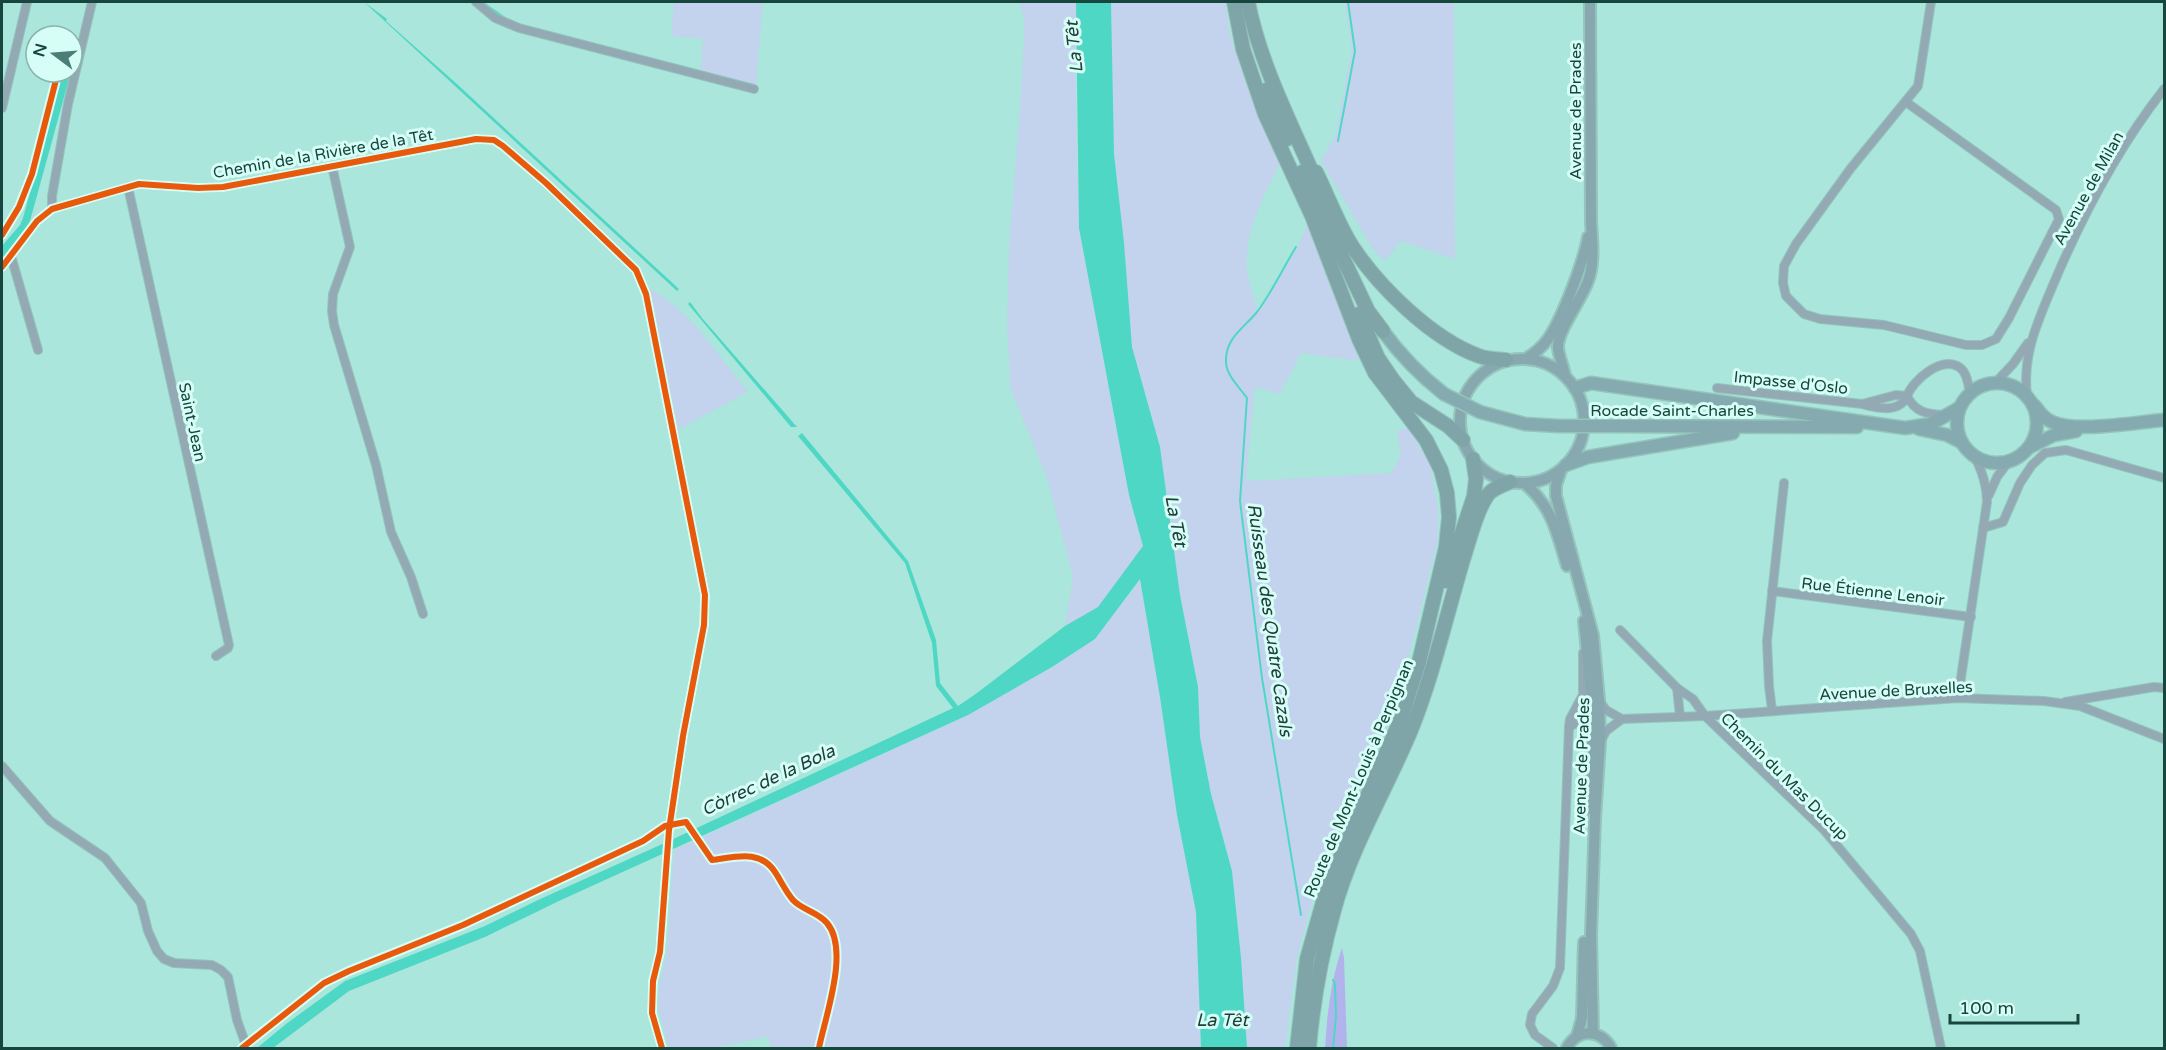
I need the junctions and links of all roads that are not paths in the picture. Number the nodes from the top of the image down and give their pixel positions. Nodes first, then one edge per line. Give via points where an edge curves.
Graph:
1 (92, 2) edge
2 (476, 2) edge
3 (1239, 2) edge
4 (1590, 2) edge
5 (1931, 2) edge
6 (26, 6) edge
7 (1247, 63) junction
8 (754, 89) dead end
9 (2164, 89) edge
10 (1906, 102) junction
11 (1283, 105) junction
12 (2, 108) edge
13 (332, 166) junction
14 (128, 187) junction
15 (52, 208) junction
16 (1591, 221) junction
17 (11, 256) junction
18 (2, 267) edge
19 (1383, 331) junction
20 (2031, 339) junction
21 (38, 350) dead end
22 (1527, 358) junction
23 (1506, 360) junction
24 (1565, 375) junction
25 (1996, 382) junction
26 (1717, 387) dead end
27 (1575, 388) junction
28 (1970, 393) junction
29 (1907, 396) junction
30 (2030, 399) junction
31 (1959, 408) junction
32 (1947, 416) junction
33 (2164, 420) edge
34 (2164, 425) edge
35 (1783, 427) junction
36 (1905, 428) junction
37 (1463, 440) junction
38 (1961, 442) junction
39 (2029, 447) junction
40 (1975, 457) junction
41 (1473, 459) junction
42 (2009, 461) junction
43 (1563, 467) junction
44 (2164, 477) edge
45 (1517, 483) junction
46 (1784, 483) dead end
47 (1987, 502) junction
48 (1983, 528) junction
49 (1459, 558) junction
50 (1773, 591) junction
51 (423, 614) dead end
52 (1583, 616) junction
53 (1971, 617) junction
54 (1620, 630) dead end
55 (216, 656) dead end
56 (2164, 684) edge
57 (1677, 688) junction
58 (1958, 698) junction
59 (1599, 700) junction
60 (2061, 702) junction
61 (1772, 711) junction
62 (1680, 716) junction
63 (1705, 716) junction
64 (1623, 719) junction
65 (1398, 727) junction
66 (1592, 727) junction
67 (1569, 728) junction
68 (2164, 739) edge
69 (1600, 742) junction
70 (2, 766) edge
71 (1593, 1033) junction
72 (1577, 1036) junction
73 (1552, 1047) edge
74 (247, 1048) edge
75 (662, 1048) edge
76 (1297, 1048) edge
77 (1309, 1048) edge
78 (1567, 1048) edge
79 (1611, 1048) edge
80 (1941, 1048) edge

1 - 15 street via 68,104
2 - 8 street via 495,18 519,28
3 - 7 highway
3 - 11 highway
3 - 19 highway via 1248,50 1288,142 1368,311
4 - 16 main road, Avenue de Prades
5 - 10 street via 1918,86
6 - 12 street
7 - 37 highway via 1338,260 1378,358 1411,402
7 - 65 highway via 1359,339 1375,373 1426,440 1448,493 1446,547 1419,662
9 - 20 street, Avenue de Milan via 2080,222
10 - 10 street via 1851,168 1796,244 1784,266 1782,283 1786,296 1798,309 1820,319 1884,325 1966,345 1982,345 1996,339 2009,318 2059,219 2056,210
11 - 19 highway
11 - 23 highway via 1351,245 1373,276 1394,298 1458,346 1480,357
13 - 14 street, Chemin de la Rivière de la Têt via 223,187
13 - 51 street via 350,247 333,294 334,325 376,465 391,532
13 - 75 street, Chemin de la Rivière de la Têt via 476,139 494,140 546,183 636,270 646,294 705,594 704,625 669,830 660,952 651,1000
14 - 15 street, Chemin de la Rivière de la Têt
14 - 55 street, Saint-Jean via 229,645
15 - 17 street
16 - 22 main road, Avenue de Prades via 1586,246 1558,320 1548,339
16 - 24 main road, Avenue de Prades via 1590,278 1561,332 1558,346
17 - 18 street
17 - 21 street
19 - 35 main road, Rocade Saint-Charles, bridge via 1412,366 1444,394 1480,412 1525,424
20 - 25 street, Avenue de Milan
20 - 30 street, Avenue de Milan via 2026,364
22 - 23 main road
22 - 24 main road via 1555,367
23 - 37 main road via 1479,375 1467,391 1459,420
24 - 27 main road
25 - 28 main road
25 - 30 main road via 2018,388
26 - 29 street, Impasse d'Oslo via 1862,404
27 - 36 main road via 1591,383
27 - 43 main road via 1582,409 1583,433 1575,454
28 - 29 street via 1960,368 1948,364 1918,378
28 - 31 main road
29 - 32 street via 1918,411
30 - 33 main road via 2043,417 2065,426
30 - 39 main road via 2037,414 2037,426
31 - 32 main road, Rocade Saint-Charles
31 - 38 main road via 1957,431
32 - 36 main road, Rocade Saint-Charles via 1931,424
34 - 39 main road via 2064,432
35 - 36 main road, Rocade Saint-Charles
35 - 43 main road via 1588,457
36 - 38 main road, Rocade Saint-Charles via 1932,431
37 - 41 main road
38 - 40 main road
39 - 42 main road
40 - 42 main road via 1986,462
40 - 47 street via 1984,475
41 - 45 main road via 1494,477
41 - 49 highway via 1474,496
42 - 47 street via 1997,477
43 - 45 main road via 1543,480
43 - 59 main road, Avenue de Prades via 1556,496 1593,635
44 - 48 street via 2067,450 2045,453 2020,483 2003,522
45 - 49 highway via 1495,488 1486,496
45 - 52 main road, Avenue de Prades via 1541,499 1550,516
46 - 50 street
47 - 48 street
48 - 53 street
49 - 65 highway, Route de Mont-Louis à Perpignan via 1413,695
49 - 77 highway, Route de Mont-Louis à Perpignan via 1427,687 1335,907 1320,965
50 - 53 street, Rue Étienne Lenoir
50 - 61 street via 1767,641
52 - 66 main road, Avenue de Prades
52 - 67 street via 1583,695
53 - 58 street
54 - 57 street, Chemin du Mas Ducup
56 - 60 street
57 - 62 street
57 - 63 street, Chemin du Mas Ducup via 1693,699
58 - 60 street, Avenue de Bruxelles
58 - 61 street, Avenue de Bruxelles
59 - 64 street via 1606,710
59 - 69 main road, Avenue de Prades
60 - 68 street, Avenue de Bruxelles
61 - 63 street, Avenue de Bruxelles
62 - 63 street, Avenue de Bruxelles
62 - 64 street, Avenue de Bruxelles
63 - 80 street, Chemin du Mas Ducup via 1824,830 1911,934 1920,951
64 - 69 street via 1606,731
65 - 76 highway, Route de Mont-Louis à Perpignan via 1322,906 1307,959
66 - 67 street via 1580,721
66 - 72 main road, Avenue de Prades via 1582,1018
67 - 73 street via 1560,968 1553,986 1532,1014 1530,1025 1534,1035
69 - 71 main road, Avenue de Prades via 1591,935
70 - 74 street via 50,820 105,858 141,903 148,931 164,959 212,965 228,977
71 - 72 main road
71 - 79 main road via 1603,1037
72 - 78 main road
73 - 78 street

